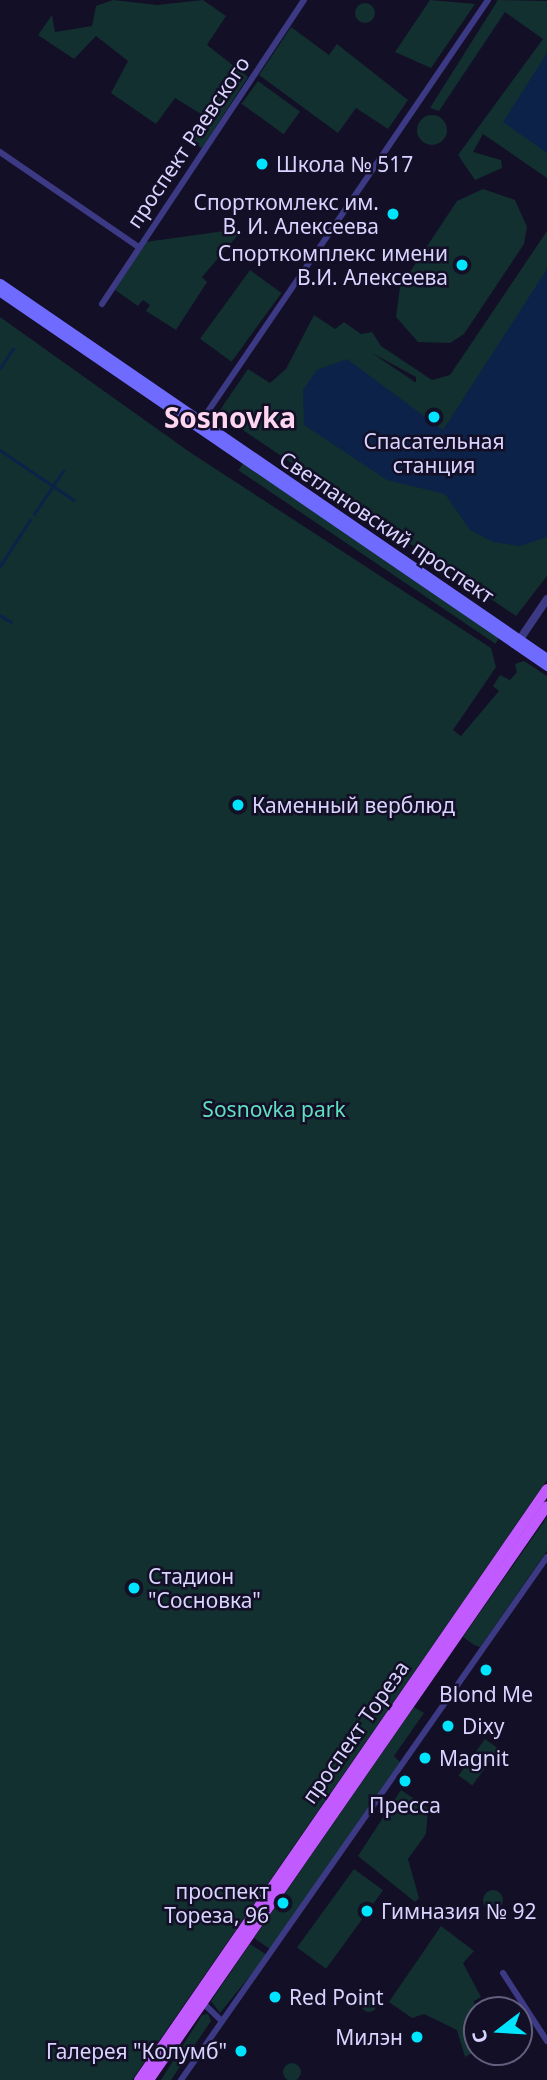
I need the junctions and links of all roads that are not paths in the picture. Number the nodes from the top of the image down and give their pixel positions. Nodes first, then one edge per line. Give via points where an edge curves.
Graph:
1 (304, 0) edge
2 (488, 0) edge
3 (0, 152) edge
4 (139, 247) junction
5 (0, 283) edge
6 (0, 292) edge
7 (102, 304) dead end
8 (199, 424) junction
9 (547, 599) edge
10 (518, 642) junction
11 (547, 657) edge
12 (547, 666) edge
13 (547, 1489) edge
14 (547, 1506) edge
15 (547, 1557) edge
16 (503, 1973) dead end
17 (199, 1999) junction
18 (225, 2020) junction
19 (547, 2041) edge
20 (146, 2079) edge
21 (181, 2080) edge

1 - 4 street, проспект Раевского
2 - 8 street
3 - 4 street
4 - 7 street, проспект Раевского
5 - 8 main road, Светлановский проспект
6 - 8 main road, Светлановский проспект
8 - 10 main road, Светлановский проспект
9 - 10 street
10 - 11 main road, Светлановский проспект
10 - 12 main road, Светлановский проспект
13 - 17 main road, проспект Тореза
14 - 17 main road, проспект Тореза
15 - 18 street
16 - 19 street
17 - 18 street
17 - 20 main road, проспект Тореза
18 - 21 street

